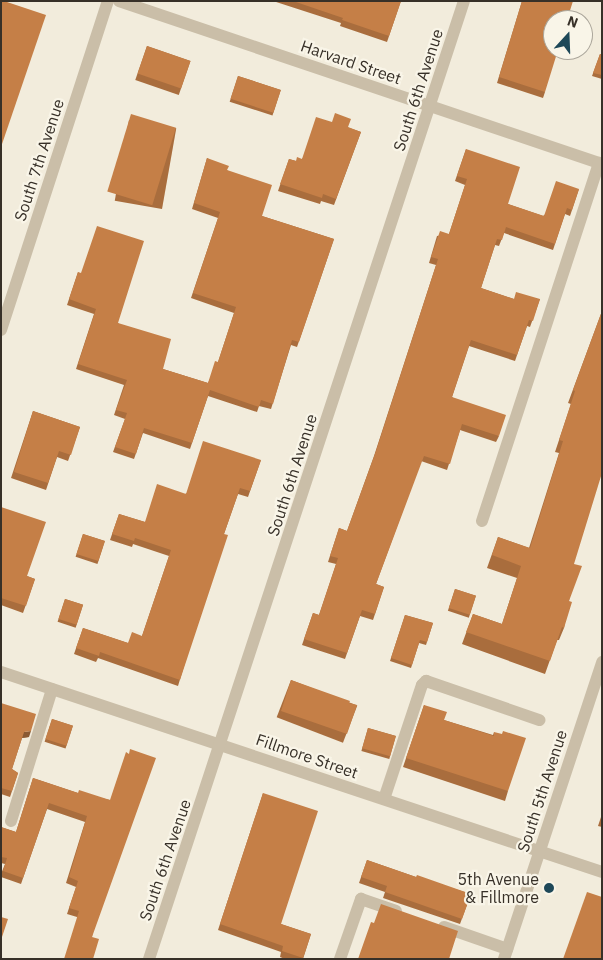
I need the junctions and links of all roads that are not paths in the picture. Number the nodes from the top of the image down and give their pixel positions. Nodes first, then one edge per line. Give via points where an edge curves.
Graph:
1 (108, 1) edge
2 (119, 1) edge
3 (464, 1) edge
4 (430, 106) junction
5 (600, 164) edge
6 (1, 330) edge
7 (482, 521) dead end
8 (602, 662) edge
9 (1, 672) edge
10 (52, 689) junction
11 (539, 720) dead end
12 (221, 745) junction
13 (384, 800) junction
14 (10, 821) dead end
15 (540, 852) junction
16 (602, 872) edge
17 (406, 914) edge
18 (433, 923) edge
19 (506, 954) edge
20 (149, 959) edge
21 (340, 959) edge

1 - 6 street, South 7th Avenue
2 - 4 street, Harvard Street
3 - 4 street, South 6th Avenue
4 - 5 street, Harvard Street
4 - 12 street, South 6th Avenue
5 - 7 street
8 - 15 street, South 5th Avenue
9 - 10 street, Fillmore Street
10 - 12 street, Fillmore Street
10 - 14 street
11 - 13 street via 426,682 422,685
12 - 13 street, Fillmore Street
12 - 20 street, South 6th Avenue
13 - 15 street, Fillmore Street
15 - 16 street, Fillmore Street
15 - 19 street, South 5th Avenue
17 - 21 street via 361,899
18 - 19 street

